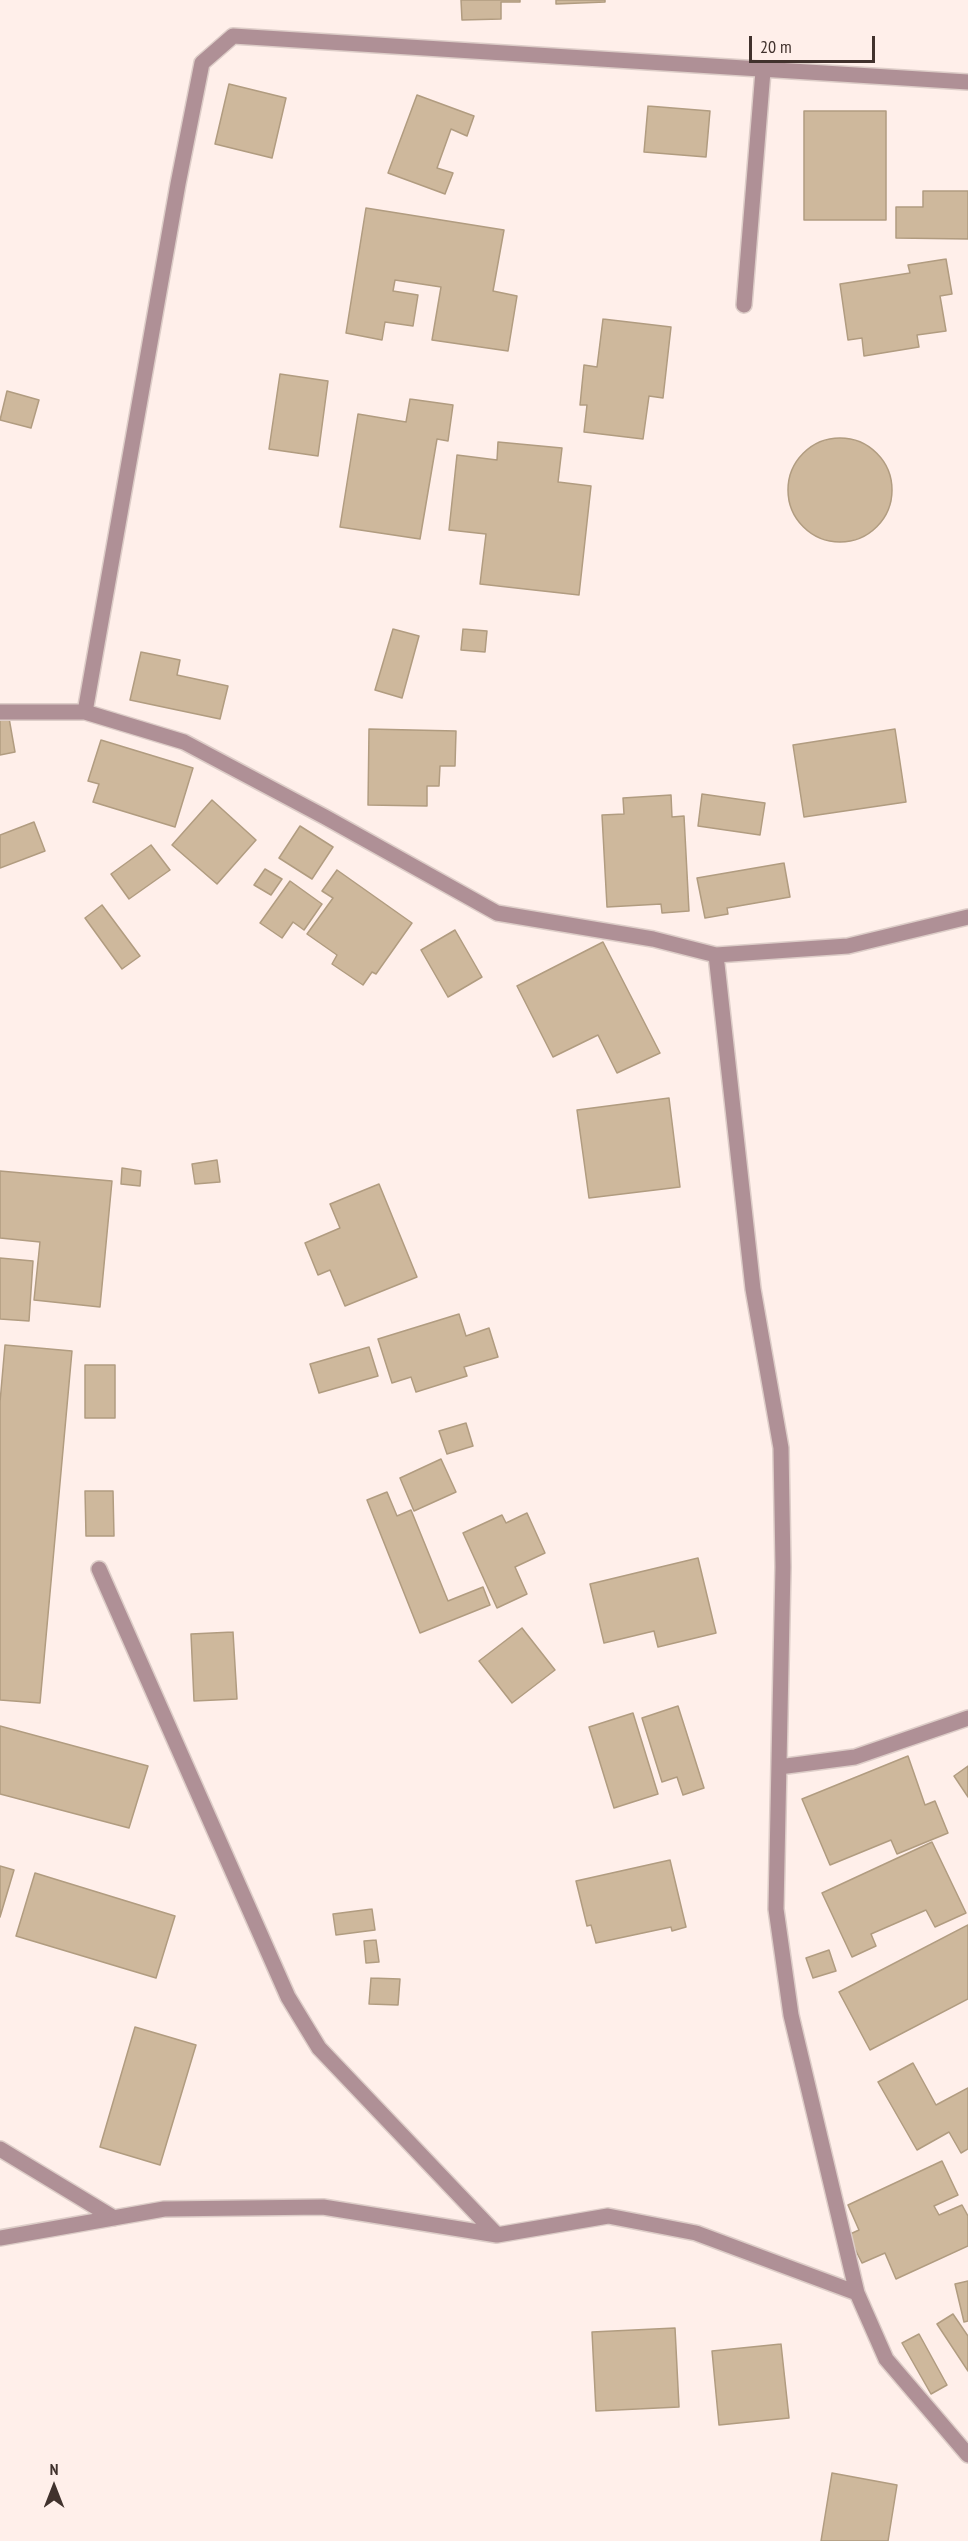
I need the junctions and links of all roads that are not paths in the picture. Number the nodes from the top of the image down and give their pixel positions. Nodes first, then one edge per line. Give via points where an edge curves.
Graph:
1 (763, 71) junction
2 (968, 82) edge
3 (744, 305) dead end
4 (0, 712) edge
5 (85, 712) junction
6 (968, 917) edge
7 (716, 956) junction
8 (99, 1569) dead end
9 (968, 1718) edge
10 (778, 1767) junction
11 (0, 2149) edge
12 (114, 2218) junction
13 (497, 2235) junction
14 (0, 2238) edge
15 (857, 2293) junction
16 (968, 2455) edge

1 - 2 street
1 - 3 street
1 - 5 street via 233,36 202,63
4 - 5 street
5 - 7 street via 184,742 496,913 653,939
6 - 7 street via 848,946
7 - 10 street via 753,1289 781,1448 783,1567
8 - 13 street via 288,1997 319,2048
9 - 10 street via 855,1757
10 - 15 street via 776,1909 791,2015
11 - 12 street
12 - 13 street via 164,2209 323,2207
12 - 14 street
13 - 15 street via 608,2216 696,2233
15 - 16 street via 886,2359

